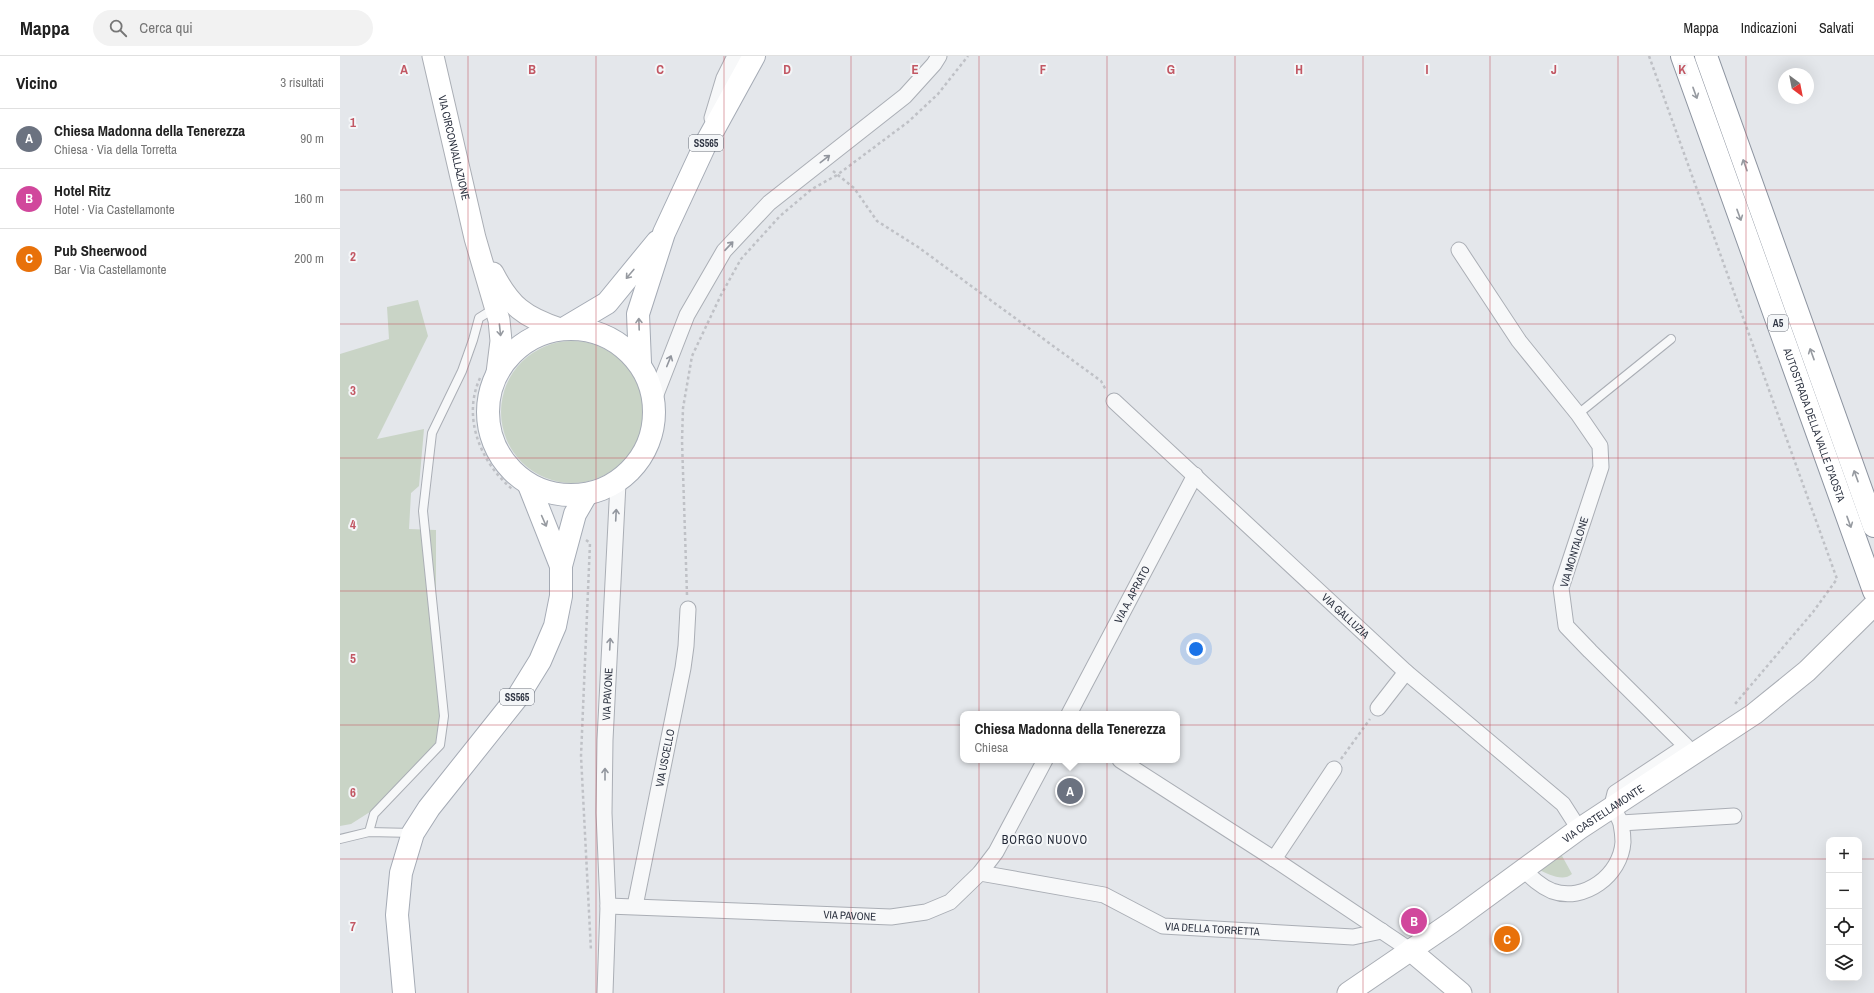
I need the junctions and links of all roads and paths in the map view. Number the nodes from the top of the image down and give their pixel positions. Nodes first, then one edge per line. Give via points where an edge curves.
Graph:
1 (433, 56) edge
2 (736, 56) edge
3 (754, 56) edge
4 (939, 56) edge
5 (968, 56) edge
6 (1649, 56) edge
7 (1682, 56) edge
8 (1706, 56) edge
9 (704, 147) junction
10 (823, 160) junction
11 (837, 175) junction
12 (664, 233) junction
13 (476, 238) junction
14 (1459, 250) dead end
15 (496, 307) junction
16 (563, 329) junction
17 (1671, 338) dead end
18 (640, 363) junction
19 (497, 373) junction
20 (655, 397) junction
21 (1114, 401) joint
22 (1578, 414) junction
23 (1195, 475) junction
24 (618, 483) junction
25 (529, 485) junction
26 (586, 495) junction
27 (1874, 526) edge
28 (561, 566) junction
29 (1874, 591) edge
30 (1874, 605) edge
31 (688, 609) joint
32 (1406, 672) junction
33 (1378, 708) joint
34 (1732, 708) dead end
35 (1071, 711) edge
36 (1043, 763) edge
37 (1125, 763) edge
38 (1334, 769) joint
39 (1617, 815) junction
40 (1734, 816) dead end
41 (1579, 829) junction
42 (369, 832) junction
43 (413, 833) junction
44 (340, 839) edge
45 (1274, 859) junction
46 (1523, 869) junction
47 (980, 873) junction
48 (608, 906) junction
49 (635, 906) junction
50 (1382, 931) junction
51 (1410, 950) junction
52 (404, 993) edge
53 (605, 993) edge
54 (1348, 993) edge
55 (1461, 993) edge

1 - 13 main road, VIA CIRCONVALLAZIONE
2 - 9 street via 724,78
3 - 9 main road, SS565
10 -> 4 street via 905,96
5 - 11 path via 938,94 908,122
6 - 34 path via 1837,579 1813,612
7 -> 29 main road, AUTOSTRADA DELLA VALLE D'AOSTA / A5
27 -> 8 main road, AUTOSTRADA DELLA VALLE D'AOSTA / A5
9 - 12 main road, SS565
10 - 11 path
20 -> 10 street via 687,315 724,252 769,203
11 - 21 path via 854,188 877,221 918,247 1101,382
11 - 31 path via 812,189 780,216 741,259 692,356 683,408 682,441
12 -> 16 main road, SS565 via 606,303
18 -> 12 main road, SS565 via 638,314
13 - 15 main road
13 - 16 main road via 502,291 519,310 537,322
14 - 22 street, VIA MONTALONE via 1519,341
15 -> 19 main road via 501,341
15 - 42 lane via 479,318 462,371 432,432 423,511 444,716 440,746 374,814
16 - 18 main road, SS565 via 592,330 617,341
16 - 19 main road, SS565 via 535,336 512,353
17 - 22 lane
18 - 20 main road, SS565
19 - 25 main road, SS565 via 488,402 488,428 500,458
20 - 24 main road, SS565 via 655,422 644,455
21 - 23 street, VIA GALLUZIA
22 - 39 street, VIA MONTALONE via 1600,446 1601,467 1561,588 1566,626 1686,746 1615,792
23 - 32 street, VIA GALLUZIA
23 - 35 street, VIA A. APRATO
24 - 26 main road, SS565
48 -> 24 street, VIA PAVONE via 604,813 605,740
25 - 26 main road, SS565 via 558,496
25 -> 28 main road, SS565
26 - 28 main road, SS565 via 575,514
28 - 43 main road, SS565 via 561,596 555,626 540,661 519,695 429,808
30 - 39 main road, VIA CASTELLAMONTE via 1807,671 1754,714
31 - 49 street, VIA USCELLO via 681,675
32 - 33 street
32 - 41 street, VIA GALLUZIA via 1563,804
33 - 38 path
36 - 47 street, VIA PAVONE via 996,852
37 - 45 street
38 - 45 street
39 - 40 street
39 - 41 main road, VIA CASTELLAMONTE
39 - 46 street via 1623,843 1618,861 1607,877 1592,888 1573,893 1554,891 1536,883
41 - 46 main road, VIA CASTELLAMONTE
42 - 43 lane
42 - 44 lane
43 - 52 main road, SS565 via 401,873 397,915
45 - 50 street
46 - 51 main road, VIA CASTELLAMONTE
47 - 49 street, VIA PAVONE via 950,902 926,912 891,917
47 - 50 street, VIA DELLA TORRETTA via 1104,895 1164,926 1353,937
48 - 49 street, VIA PAVONE
48 - 53 street, VIA PAVONE
50 - 51 street
51 - 54 main road, VIA CASTELLAMONTE
51 - 55 main road

